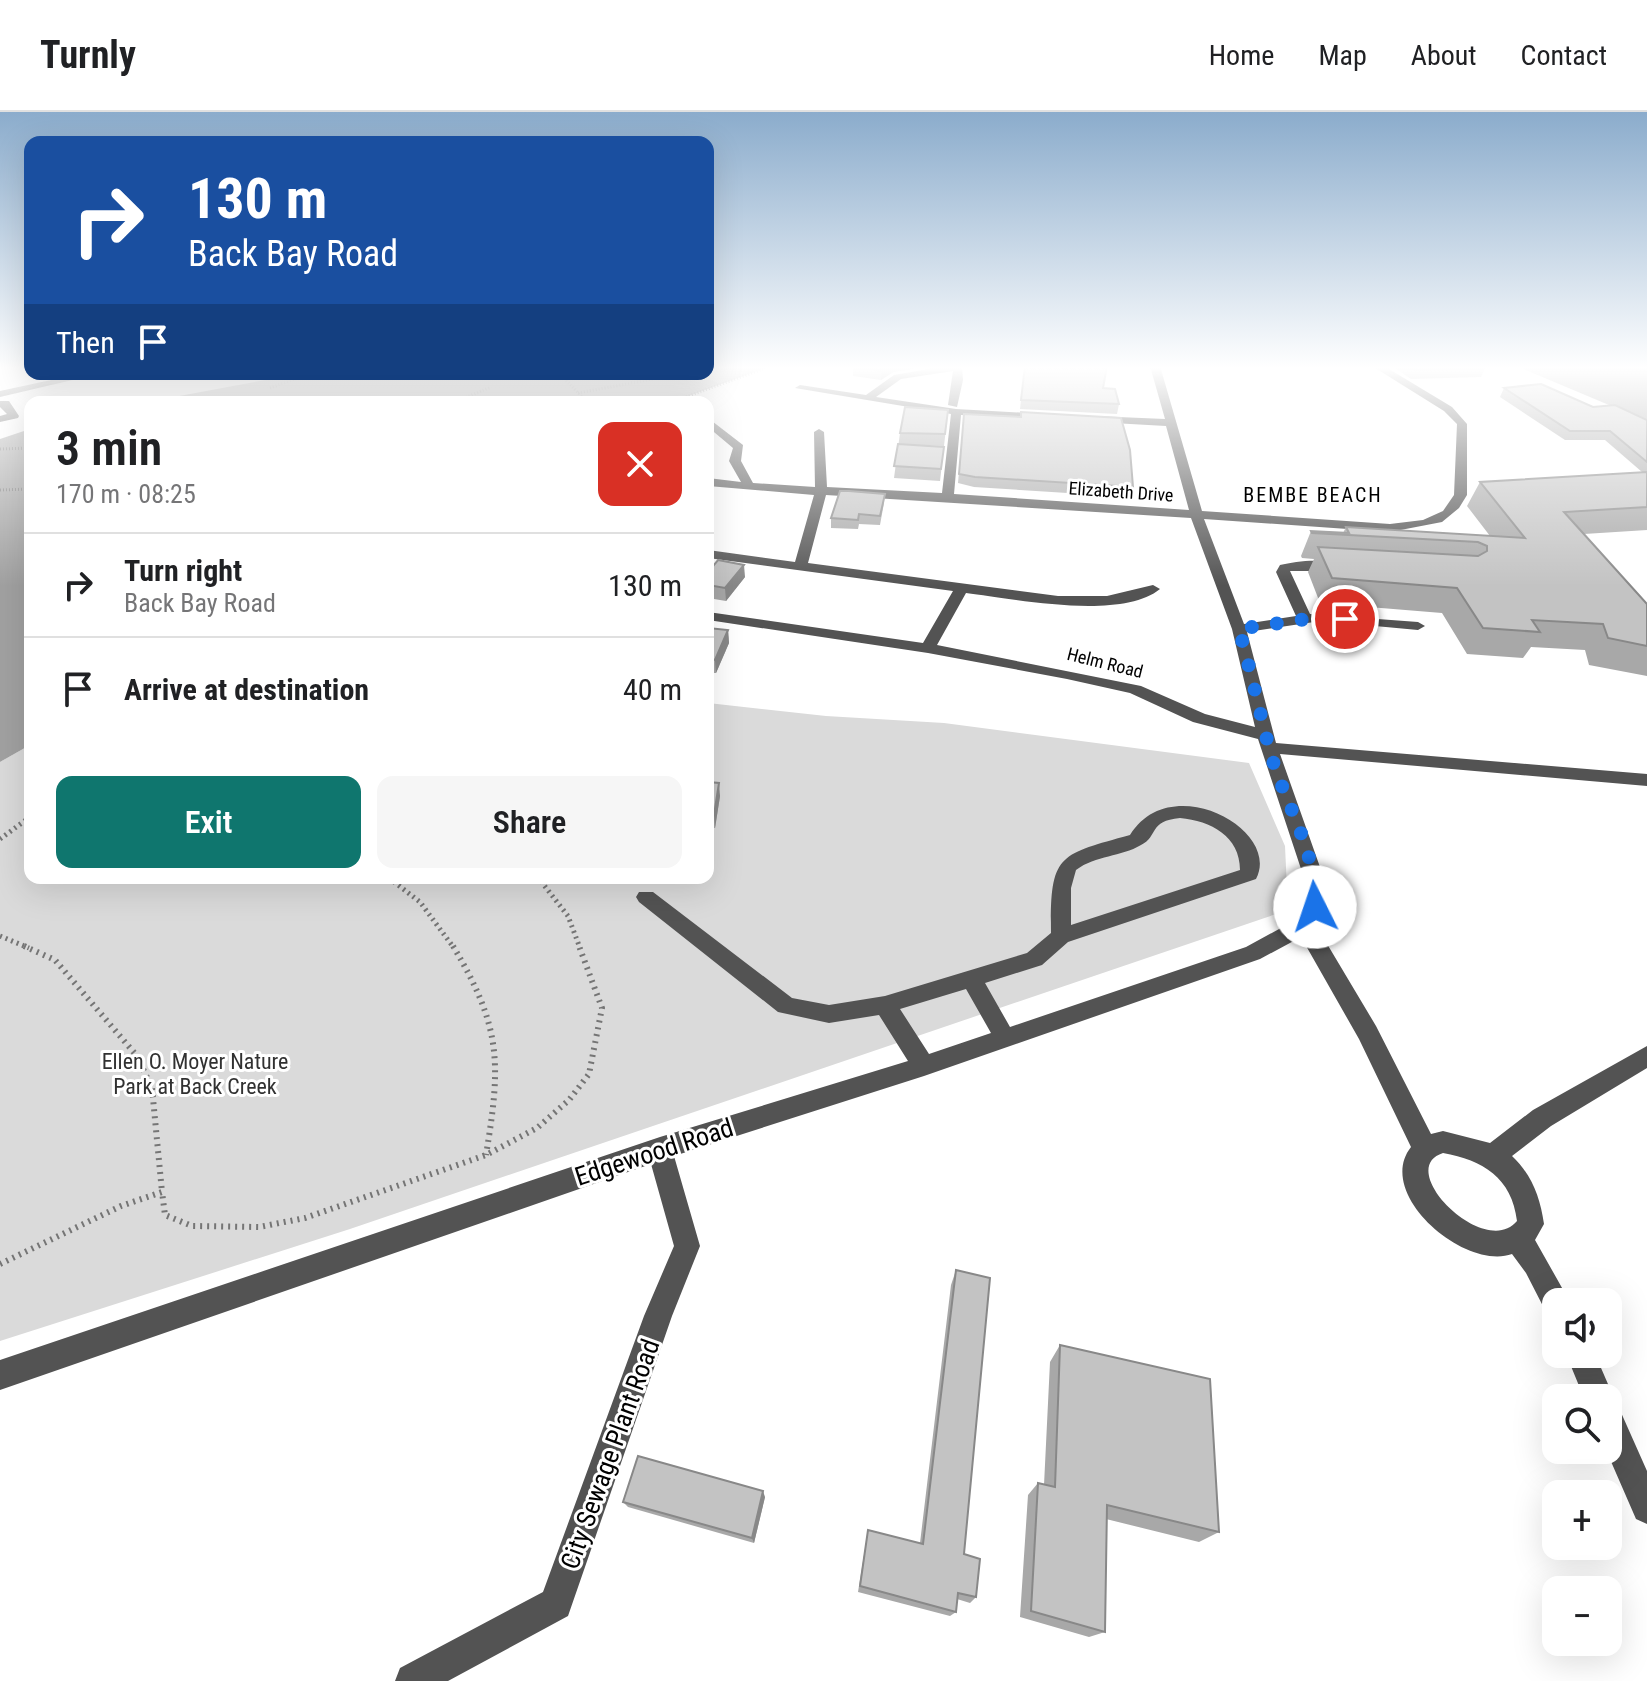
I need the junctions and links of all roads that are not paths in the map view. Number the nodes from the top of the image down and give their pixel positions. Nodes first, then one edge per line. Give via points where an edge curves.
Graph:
1 (732, 439) edge
2 (819, 439) edge
3 (947, 439) edge
4 (1176, 439) edge
5 (1459, 439) edge
6 (714, 483) edge
7 (749, 486) junction
8 (821, 491) junction
9 (948, 498) junction
10 (1197, 516) junction
11 (714, 555) edge
12 (801, 566) junction
13 (1345, 567) edge
14 (962, 588) junction
15 (1153, 589) dead end
16 (714, 617) edge
17 (1306, 621) junction
18 (1418, 626) dead end
19 (1239, 629) junction
20 (928, 648) junction
21 (1268, 742) junction
22 (1647, 780) edge
23 (646, 897) dead end
24 (1304, 923) junction
25 (1061, 936) junction
26 (971, 978) junction
27 (885, 1005) junction
28 (1005, 1038) junction
29 (1647, 1056) edge
30 (924, 1066) junction
31 (660, 1149) junction
32 (1425, 1149) junction
33 (1493, 1156) junction
34 (1518, 1239) junction
35 (1549, 1288) edge
36 (0, 1375) edge
37 (1622, 1451) edge
38 (1647, 1508) edge
39 (413, 1681) edge

1 - 7 street via 739,447 735,461
2 - 8 street
3 - 9 street
4 - 10 street
5 - 10 street, Elizabeth Drive via 1461,498 1443,518 1419,526
6 - 7 street, Elizabeth Drive
7 - 8 street, Elizabeth Drive
8 - 9 street, Elizabeth Drive
8 - 12 street
9 - 10 street, Elizabeth Drive
10 - 19 street
11 - 12 street
12 - 14 street
13 - 17 street via 1285,568
14 - 15 street via 1074,599 1136,597
14 - 20 street
16 - 20 street, Helm Road
17 - 18 street via 1321,617
17 - 19 street
19 - 21 street
20 - 21 street, Helm Road via 1135,689
21 - 22 street, Helm Road
21 - 24 street via 1316,884 1315,907
23 - 27 street via 786,1006 829,1014
24 - 28 street, Edgewood Road via 1253,953
24 - 32 street via 1368,1033
25 - 25 street via 1249,874 1244,843 1209,817 1157,816 1137,840 1071,860 1061,873
25 - 26 street via 1034,959
26 - 27 street
26 - 28 street
27 - 30 street
28 - 30 street, Edgewood Road
29 - 33 street via 1542,1118
30 - 31 street, Edgewood Road
31 - 36 street, Edgewood Road
31 - 39 street, City Sewage Plant Road via 687,1246 556,1604
32 - 33 street via 1443,1142 1467,1144
32 - 34 street via 1416,1161 1415,1177 1436,1214 1478,1240 1500,1244
33 - 34 street via 1516,1176 1530,1201 1531,1224
34 - 35 street
37 - 38 street

